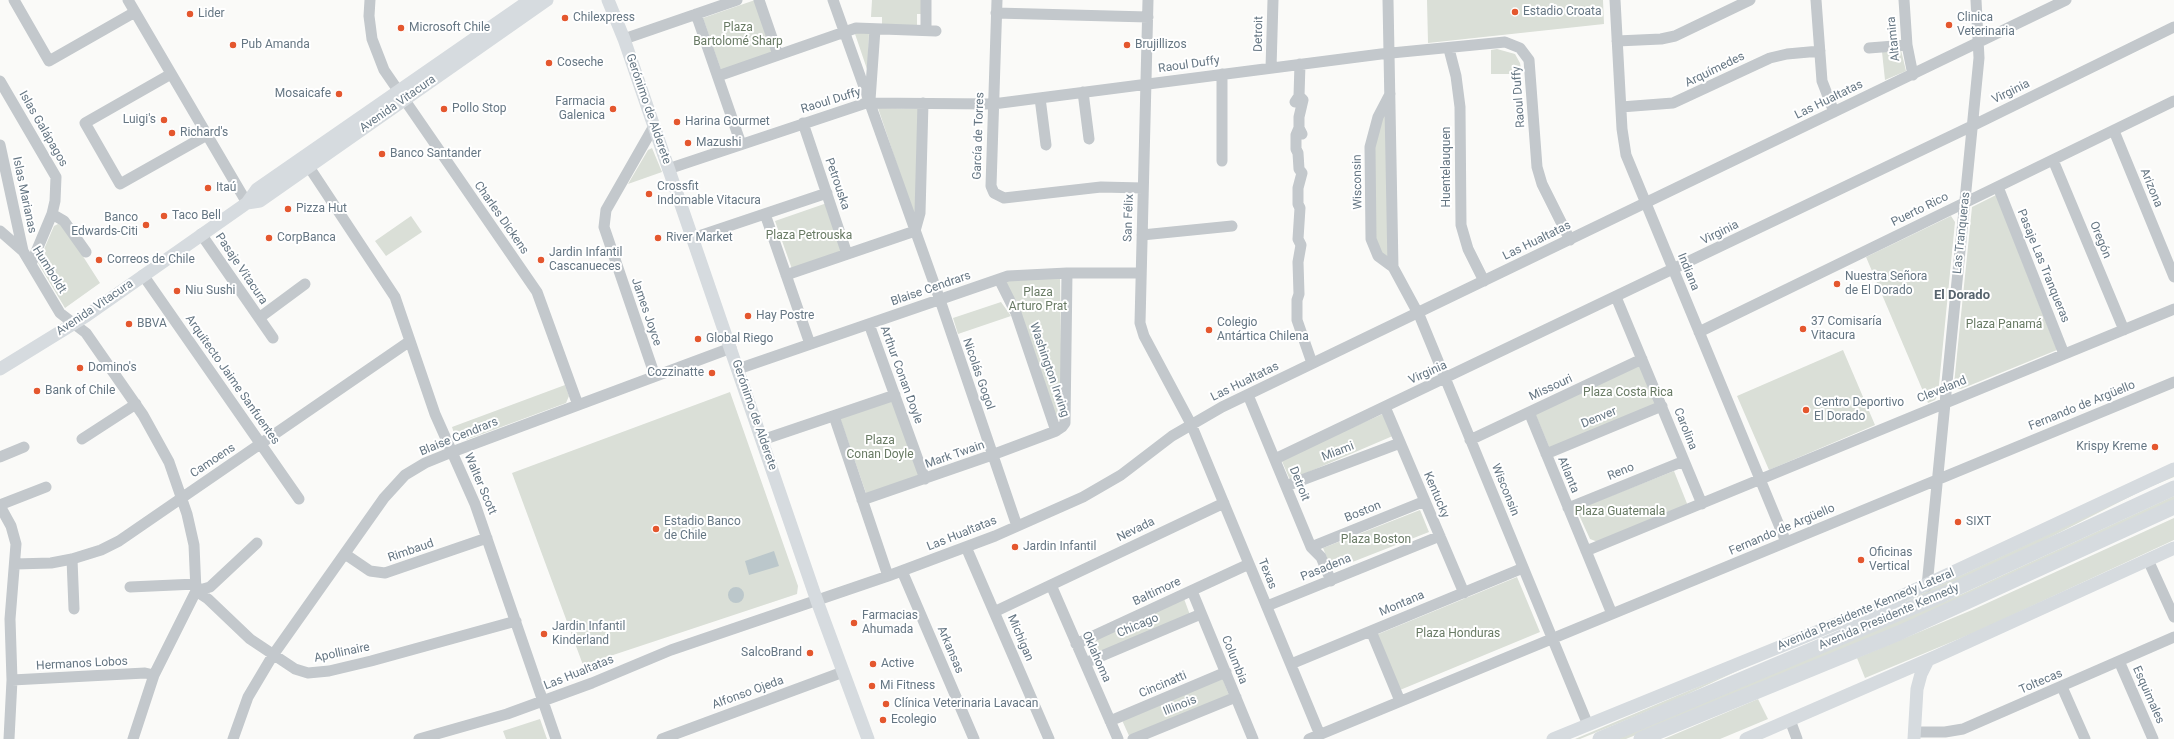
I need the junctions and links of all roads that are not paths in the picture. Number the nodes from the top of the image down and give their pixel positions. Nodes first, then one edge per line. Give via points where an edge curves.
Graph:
1 (14, 0) edge
2 (128, 0) edge
3 (370, 0) edge
4 (530, 0) edge
5 (547, 0) edge
6 (608, 0) edge
7 (737, 0) edge
8 (759, 0) edge
9 (833, 0) edge
10 (926, 0) edge
11 (997, 0) edge
12 (1148, 0) edge
13 (1272, 0) edge
14 (1388, 0) edge
15 (1614, 0) edge
16 (1750, 0) edge
17 (1816, 0) edge
18 (1904, 0) edge
19 (1976, 0) edge
20 (2066, 0) edge
21 (135, 12) junction
22 (996, 13) junction
23 (696, 14) junction
24 (1148, 17) junction
25 (2174, 26) edge
26 (875, 29) junction
27 (845, 32) junction
28 (624, 39) junction
29 (1617, 41) junction
30 (1979, 42) junction
31 (1907, 45) junction
32 (1870, 48) dead end
33 (1449, 49) junction
34 (1820, 51) junction
35 (1389, 53) junction
36 (778, 55) junction
37 (1300, 64) junction
38 (1271, 68) junction
39 (171, 74) junction
40 (1222, 74) junction
41 (1913, 74) junction
42 (718, 76) junction
43 (0, 82) edge
44 (1146, 84) junction
45 (1391, 91) junction
46 (1082, 92) junction
47 (401, 95) junction
48 (1040, 98) junction
49 (870, 102) junction
50 (2174, 102) edge
51 (923, 104) junction
52 (993, 104) junction
53 (1621, 107) junction
54 (1834, 112) junction
55 (803, 123) junction
56 (654, 126) junction
57 (1972, 126) junction
58 (2114, 131) junction
59 (207, 135) junction
60 (1089, 139) dead end
61 (659, 141) junction
62 (741, 144) junction
63 (0, 145) edge
64 (1046, 145) dead end
65 (643, 148) junction
66 (2053, 160) junction
67 (1222, 161) dead end
68 (309, 167) junction
69 (668, 169) junction
70 (1998, 187) junction
71 (1143, 188) junction
72 (827, 193) junction
73 (247, 203) junction
74 (1646, 203) junction
75 (1965, 203) junction
76 (52, 214) junction
77 (765, 214) junction
78 (1232, 226) dead end
79 (0, 231) edge
80 (915, 231) junction
81 (201, 234) junction
82 (1142, 235) junction
83 (693, 238) junction
84 (1570, 240) junction
85 (38, 245) junction
86 (23, 251) junction
87 (86, 252) dead end
88 (847, 254) junction
89 (30, 264) junction
90 (1393, 267) junction
91 (1673, 270) junction
92 (1067, 273) junction
93 (1140, 273) junction
94 (143, 275) junction
95 (786, 275) junction
96 (2174, 277) edge
97 (999, 279) junction
98 (1484, 281) junction
99 (305, 284) dead end
100 (1616, 297) junction
101 (940, 300) junction
102 (2174, 308) edge
103 (1418, 313) junction
104 (259, 318) junction
105 (74, 324) junction
106 (869, 324) junction
107 (2124, 330) junction
108 (1699, 332) junction
109 (273, 338) dead end
110 (410, 341) junction
111 (810, 344) junction
112 (731, 348) junction
113 (2064, 354) junction
114 (1642, 359) junction
115 (1316, 362) junction
116 (0, 369) edge
117 (738, 369) junction
118 (655, 376) junction
119 (1445, 379) junction
120 (2174, 382) edge
121 (895, 395) junction
122 (1248, 395) junction
123 (1945, 402) junction
124 (136, 404) junction
125 (578, 405) junction
126 (1662, 406) junction
127 (1385, 407) junction
128 (1529, 412) junction
129 (834, 416) junction
130 (1191, 424) junction
131 (1056, 431) junction
132 (82, 439) dead end
133 (762, 440) junction
134 (1470, 440) junction
135 (1400, 442) junction
136 (261, 445) junction
137 (24, 446) dead end
138 (452, 452) junction
139 (1546, 454) junction
140 (992, 455) junction
141 (0, 457) edge
142 (1275, 459) junction
143 (1684, 460) junction
144 (2174, 469) edge
145 (925, 479) junction
146 (1937, 479) junction
147 (1760, 480) junction
148 (1286, 486) junction
149 (46, 487) dead end
150 (2174, 488) edge
151 (182, 499) junction
152 (299, 499) dead end
153 (862, 500) junction
154 (1425, 501) junction
155 (1224, 503) junction
156 (1702, 504) junction
157 (0, 505) edge
158 (2174, 507) edge
159 (1568, 508) junction
160 (1017, 526) junction
161 (1440, 536) junction
162 (487, 538) junction
163 (1786, 542) junction
164 (257, 544) dead end
165 (966, 547) junction
166 (1311, 547) junction
167 (2174, 548) edge
168 (1586, 551) junction
169 (345, 554) junction
170 (72, 559) junction
171 (2148, 560) junction
172 (15, 564) junction
173 (1249, 564) junction
174 (1523, 568) junction
175 (902, 571) junction
176 (888, 576) junction
177 (1331, 581) junction
178 (1051, 585) junction
179 (1926, 586) junction
180 (196, 587) junction
181 (130, 588) dead end
182 (1192, 591) junction
183 (1464, 593) junction
184 (1898, 599) junction
185 (5, 601) edge
186 (817, 601) junction
187 (1267, 606) junction
188 (74, 609) dead end
189 (994, 612) junction
190 (1201, 614) junction
191 (1612, 614) junction
192 (2174, 617) edge
193 (516, 621) junction
194 (1371, 631) junction
195 (2174, 637) edge
196 (1553, 639) junction
197 (1076, 644) junction
198 (273, 655) junction
199 (1928, 660) junction
200 (2119, 661) junction
201 (1085, 663) junction
202 (1291, 664) junction
203 (1780, 664) junction
204 (843, 672) junction
205 (1226, 672) junction
206 (1899, 673) junction
207 (154, 675) junction
208 (12, 680) junction
209 (2062, 687) junction
210 (1917, 689) junction
211 (1236, 697) junction
212 (544, 701) junction
213 (1400, 701) junction
214 (1790, 720) junction
215 (1110, 721) junction
216 (1588, 725) junction
217 (1320, 735) junction
218 (1914, 736) edge
219 (9, 739) edge
220 (133, 739) edge
221 (233, 739) edge
222 (419, 739) edge
223 (556, 739) edge
224 (662, 739) edge
225 (868, 739) edge
226 (974, 739) edge
227 (1049, 739) edge
228 (1118, 739) edge
229 (1133, 739) edge
230 (1253, 739) edge
231 (1309, 739) edge
232 (1554, 739) edge
233 (1600, 739) edge
234 (1641, 739) edge
235 (1746, 739) edge
236 (1797, 739) edge
237 (2085, 739) edge
238 (2153, 739) edge

1 - 21 street via 49,61
2 - 21 street
3 - 47 street, Charles Dickens via 370,28 375,50 384,70
4 - 47 main road, Avenida Vitacura
5 - 47 main road, Avenida Vitacura
6 - 28 main road, Gerónimo de Alderete
7 - 23 street
8 - 36 street
9 - 27 street, Nicolás Gogol
10 - 26 street via 931,31
11 - 22 street, García de Torres
12 - 24 street, San Félix
13 - 38 street, Detroit
14 - 35 street, Wisconsin
15 - 29 street, Indiana
16 - 29 street via 1675,36
17 - 34 street
18 - 31 street, Altamira
19 - 30 street, Las Tranqueras
20 - 30 street, Las Hualtatas
21 - 39 street
22 - 24 street
22 - 52 street, García de Torres
23 - 28 street
23 - 42 street
24 - 44 street, San Félix
25 - 57 street, Virginia
26 - 27 street via 856,28
26 - 49 street, Nicolás Gogol
27 - 36 street
27 - 49 street, Nicolás Gogol
28 - 56 main road, Gerónimo de Alderete
29 - 53 street, Indiana
30 - 41 street, Las Hualtatas
30 - 57 street, Las Tranqueras
31 - 32 street
31 - 41 street, Altamira
33 - 35 street, Raoul Duffy
33 - 84 street, Raoul Duffy via 1505,42 1516,45 1527,56 1531,65 1537,168 1542,184
33 - 98 street, Huentelauquen via 1460,107 1461,224 1468,249
34 - 53 street, Arquímedes via 1770,58 1673,103
34 - 54 street via 1823,86
35 - 37 street, Raoul Duffy
35 - 45 street, Wisconsin
36 - 42 street
37 - 38 street, Raoul Duffy
37 - 115 street via 1299,96 1304,100 1299,122 1302,135 1301,150 1298,153 1299,169 1302,173 1298,188 1298,235 1301,245 1298,268 1298,328
38 - 40 street, Raoul Duffy
39 - 59 street
39 - 59 street via 85,123 120,184
40 - 44 street, Raoul Duffy
40 - 67 street
41 - 54 street, Las Hualtatas
42 - 62 street
43 - 76 street, Islas Galápagos via 55,173 56,194
44 - 46 street, Raoul Duffy
44 - 71 street, San Félix
45 - 90 street, Wisconsin
45 - 90 street, Wisconsin via 1378,117 1371,142 1371,239 1375,251 1382,260
46 - 48 street, Raoul Duffy
46 - 60 street
47 - 68 main road, Avenida Vitacura
47 - 73 main road, Avenida Vitacura via 254,192
47 - 125 street, Charles Dickens via 537,292
48 - 52 street, Raoul Duffy
48 - 64 street
49 - 51 street, Raoul Duffy
49 - 55 street, Raoul Duffy
49 - 80 street, Nicolás Gogol
50 - 58 street, Puerto Rico
51 - 52 street, Raoul Duffy
51 - 80 street via 920,213
52 - 71 street, García de Torres via 991,186 997,196 1004,198 1101,187
53 - 74 street, Indiana via 1622,137 1626,155
54 - 74 street, Las Hualtatas
55 - 62 street, Raoul Duffy
55 - 72 street, Petrouska
56 - 61 main road, Gerónimo de Alderete
56 - 65 street, James Joyce
57 - 75 street, Las Tranqueras
57 - 91 street, Virginia
58 - 66 street, Puerto Rico
58 - 96 street, Arizona
59 - 73 street
61 - 65 street
61 - 69 main road, Gerónimo de Alderete
62 - 69 street, Raoul Duffy
63 - 86 street, Islas Marianas
65 - 118 street, James Joyce via 606,210 604,227
66 - 70 street, Puerto Rico
66 - 107 street, Oregón
68 - 73 main road, Avenida Vitacura via 260,201
68 - 110 street, Walter Scott via 388,284 398,303
69 - 83 main road, Gerónimo de Alderete
70 - 75 street, Puerto Rico
70 - 113 street, Pasaje Las Tranqueras
71 - 82 street, San Félix
72 - 77 street
72 - 88 street, Petrouska
73 - 81 main road, Avenida Vitacura
74 - 84 street, Las Hualtatas
74 - 91 street, Indiana
75 - 108 street, Puerto Rico
75 - 123 street, Las Tranqueras
76 - 85 street, Islas Galápagos
76 - 87 street via 64,221
77 - 83 street
77 - 95 street
78 - 82 street
79 - 86 street, Humboldt
80 - 88 street
80 - 101 street, Nicolás Gogol
81 - 94 main road, Avenida Vitacura
81 - 104 street, Pasaje Vitacura
82 - 93 street, San Félix
83 - 112 main road, Gerónimo de Alderete
84 - 98 street, Las Hualtatas
85 - 86 street via 31,250
85 - 89 street, Islas Galápagos
86 - 89 street, Humboldt
88 - 95 street
89 - 105 street, Humboldt via 60,313
90 - 103 street, Wisconsin
91 - 100 street, Virginia
91 - 108 street, Indiana
92 - 93 street, Blaise Cendrars
92 - 97 street, Blaise Cendrars via 1008,276
92 - 131 street, Washington Irwing via 1065,423
93 - 130 street, San Félix via 1139,314 1144,336
94 - 105 main road, Avenida Vitacura
94 - 136 street, Arquitecto Jaime Sanfuentes
95 - 111 street
97 - 101 street, Blaise Cendrars
97 - 131 street, Washington Irwing via 1016,313
98 - 103 street, Las Hualtatas
99 - 104 street, Pasaje Vitacura
100 - 114 street, Carolina
100 - 119 street, Virginia
101 - 106 street, Blaise Cendrars
101 - 140 street, Nicolás Gogol
102 - 107 street, Cleveland
103 - 115 street, Las Hualtatas
103 - 119 street, Wisconsin
104 - 109 street, Pasaje Vitacura
105 - 116 main road, Avenida Vitacura
105 - 124 street, Humboldt via 86,333
106 - 111 street, Blaise Cendrars
106 - 121 street, Arthur Conan Doyle
107 - 113 street, Cleveland
108 - 147 street, Indiana
110 - 136 street, Camoens
110 - 138 street, Walter Scott via 435,414
111 - 117 street, Blaise Cendrars
112 - 117 main road, Gerónimo de Alderete
112 - 118 street, Blaise Cendrars
113 - 123 street, Cleveland
114 - 126 street, Carolina
114 - 128 street, Missouri
115 - 122 street, Las Hualtatas
117 - 133 main road, Gerónimo de Alderete
118 - 125 street, Blaise Cendrars
119 - 127 street, Virginia
119 - 134 street, Wisconsin
120 - 146 street, Fernando de Argüello
121 - 129 street
121 - 145 street, Arthur Conan Doyle
122 - 130 street, Las Hualtatas
122 - 142 street, Detroit
123 - 146 street, Las Tranqueras
123 - 147 street, Cleveland
124 - 132 street
124 - 151 street, Humboldt via 160,444
125 - 138 street, Blaise Cendrars
126 - 139 street, Denver
126 - 143 street, Carolina
127 - 135 street, Kentucky
127 - 142 street, Virginia
128 - 134 street, Missouri
128 - 139 street, Atlanta
129 - 133 street
129 - 153 street
130 - 155 street, Texas
130 - 160 street, Las Hualtatas via 1107,484
131 - 140 street, Mark Twain
133 - 186 main road, Gerónimo de Alderete
134 - 174 street, Wisconsin
135 - 148 street, Miami
135 - 154 street, Kentucky
136 - 151 street, Camoens
136 - 152 street, Arquitecto Jaime Sanfuentes
137 - 141 street
138 - 162 street, Walter Scott
138 - 169 street, Blaise Cendrars via 415,469 397,483
139 - 159 street, Atlanta
140 - 145 street, Mark Twain
140 - 160 street, Nicolás Gogol
142 - 148 street, Detroit
143 - 156 street, Carolina
143 - 159 street, Reno
144 - 179 main road, Avenida Presidente Kennedy Lateral
145 - 153 street, Mark Twain
146 - 163 street, Fernando de Argüello
146 - 179 street, Las Tranqueras
147 - 156 street, Cleveland
147 - 163 street, Indiana
148 - 166 street, Detroit
149 - 157 street
150 - 203 highway, Avenida Presidente Kennedy via 1942,595
151 - 170 street, Camoens via 114,544 92,554
151 - 180 street, Humboldt via 194,545
153 - 176 street
154 - 161 street, Kentucky
154 - 166 street, Boston
155 - 173 street, Texas
155 - 178 street, Nevada
156 - 168 street, Cleveland
157 - 172 street via 14,535
158 - 234 highway, Avenida Presidente Kennedy via 1899,633
159 - 168 street, Atlanta
160 - 165 street, Las Hualtatas
161 - 177 street, Pasadena
161 - 183 street, Kentucky
162 - 169 street, Rimbaud via 385,573 370,571
162 - 193 street, Walter Scott
163 - 191 street, Fernando de Argüello
164 - 180 street via 210,587
165 - 175 street, Las Hualtatas
165 - 189 street, Michigan
166 - 177 street, Detroit via 1321,557
167 - 171 main road
168 - 191 street, Atlanta
169 - 198 street, Blaise Cendrars
170 - 172 street, Camoens via 52,563
170 - 188 street
171 - 192 street
171 - 199 main road
172 - 185 street
173 - 182 street, Baltimore
173 - 187 street, Texas
174 - 183 street, Montana
174 - 196 street, Wisconsin
175 - 176 street, Las Hualtatas
175 - 226 street, Arkansas
176 - 186 street, Las Hualtatas
177 - 187 street, Pasadena
178 - 189 street, Nevada
178 - 197 street, Oklahoma
179 - 184 main road, Avenida Presidente Kennedy Lateral
180 - 181 street
180 - 198 street, Apollinaire via 250,639
180 - 207 street
182 - 190 street, Columbia
182 - 197 street, Baltimore
183 - 194 street, Montana
184 - 203 highway
184 - 216 main road, Avenida Presidente Kennedy Lateral
185 - 208 street
186 - 204 main road, Gerónimo de Alderete
186 - 212 street, Las Hualtatas via 671,650
187 - 202 street, Texas
189 - 227 street, Michigan
190 - 201 street, Chicago
190 - 205 street, Columbia
191 - 196 street, Fernando de Argüello
193 - 198 street, Apollinaire via 371,661 317,673 301,672
193 - 212 street, Walter Scott
194 - 202 street, Montana
194 - 213 street
195 - 200 street, Toltecas
196 - 213 street, Fernando de Argüello
196 - 216 street, Wisconsin
197 - 201 street, Oklahoma
198 - 221 street, Blaise Cendrars via 248,697
199 - 206 main road
199 - 210 main road
200 - 209 street, Toltecas
200 - 238 street, Esquimales
201 - 215 street, Oklahoma
202 - 217 street, Texas
203 - 233 highway, Avenida Presidente Kennedy
204 - 224 street, Alfonso Ojeda
204 - 225 main road, Gerónimo de Alderete
205 - 211 street, Columbia
205 - 215 street, Cincinatti
206 - 210 main road via 1913,678
206 - 214 main road
207 - 208 street, Hermanos Lobos via 145,673
207 - 220 street
208 - 219 street
209 - 218 street, Toltecas via 1963,729
209 - 237 street
210 - 218 main road
211 - 229 street, Illinois
211 - 230 street, Columbia
212 - 222 street, Las Hualtatas via 487,721
212 - 223 street, Walter Scott
213 - 217 street, Fernando de Argüello
214 - 235 main road
214 - 236 street
215 - 228 street, Oklahoma
216 - 232 main road, Avenida Presidente Kennedy Lateral
217 - 231 street, Fernando de Argüello

